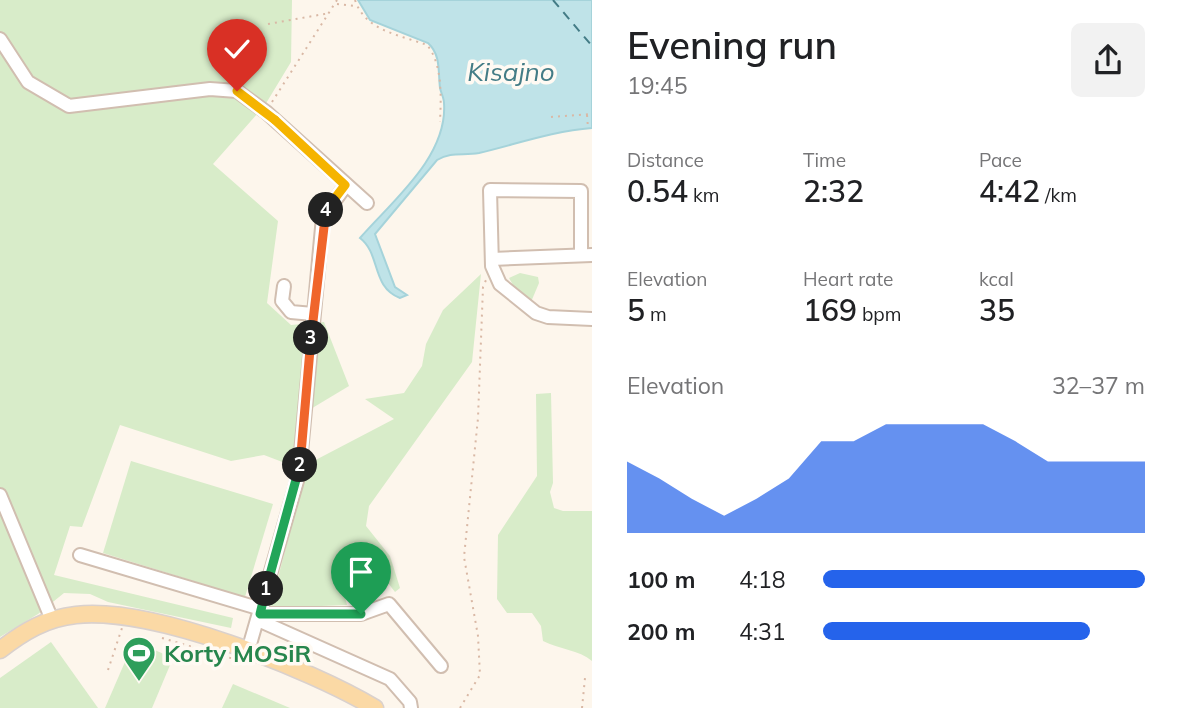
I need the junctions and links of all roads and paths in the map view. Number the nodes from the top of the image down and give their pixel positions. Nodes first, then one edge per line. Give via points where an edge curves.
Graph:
1 (355, 0) edge
2 (337, 2) edge
3 (357, 6) junction
4 (331, 13) junction
5 (268, 24) dead end
6 (0, 39) edge
7 (265, 112) junction
8 (587, 114) junction
9 (592, 114) edge
10 (551, 117) dead end
11 (440, 122) dead end
12 (588, 128) dead end
13 (345, 185) junction
14 (367, 203) dead end
15 (587, 255) edge
16 (492, 263) junction
17 (284, 286) dead end
18 (313, 314) junction
19 (592, 319) edge
20 (0, 495) edge
21 (79, 555) dead end
22 (259, 615) junction
23 (52, 620) junction
24 (124, 626) junction
25 (161, 637) dead end
26 (0, 650) edge
27 (242, 656) junction
28 (441, 666) dead end
29 (108, 670) dead end
30 (585, 678) dead end
31 (375, 708) edge
32 (411, 708) edge
33 (460, 708) edge
34 (582, 708) edge

1 - 3 path
2 - 3 path
2 - 4 path
3 - 11 path via 374,26 431,50 438,71
4 - 5 path
4 - 7 path
6 - 7 lane via 28,82 69,106 226,89 237,91
7 - 13 lane
8 - 9 path
8 - 10 path
8 - 12 path
13 - 14 lane
13 - 18 lane via 323,217
15 - 16 lane
15 - 16 lane via 581,191 489,190
16 - 19 lane via 500,284 536,313
16 - 33 path via 483,287 478,418 464,557 480,675
17 - 18 lane via 282,301 291,312
18 - 22 lane via 299,474
20 - 23 lane
21 - 22 lane
22 - 27 lane
22 - 28 lane via 361,614 389,604
22 - 32 lane via 390,679
23 - 24 main road via 77,615
23 - 26 main road via 31,628
24 - 27 main road via 207,636
24 - 29 path
25 - 27 path
27 - 31 main road via 322,681
30 - 34 path

